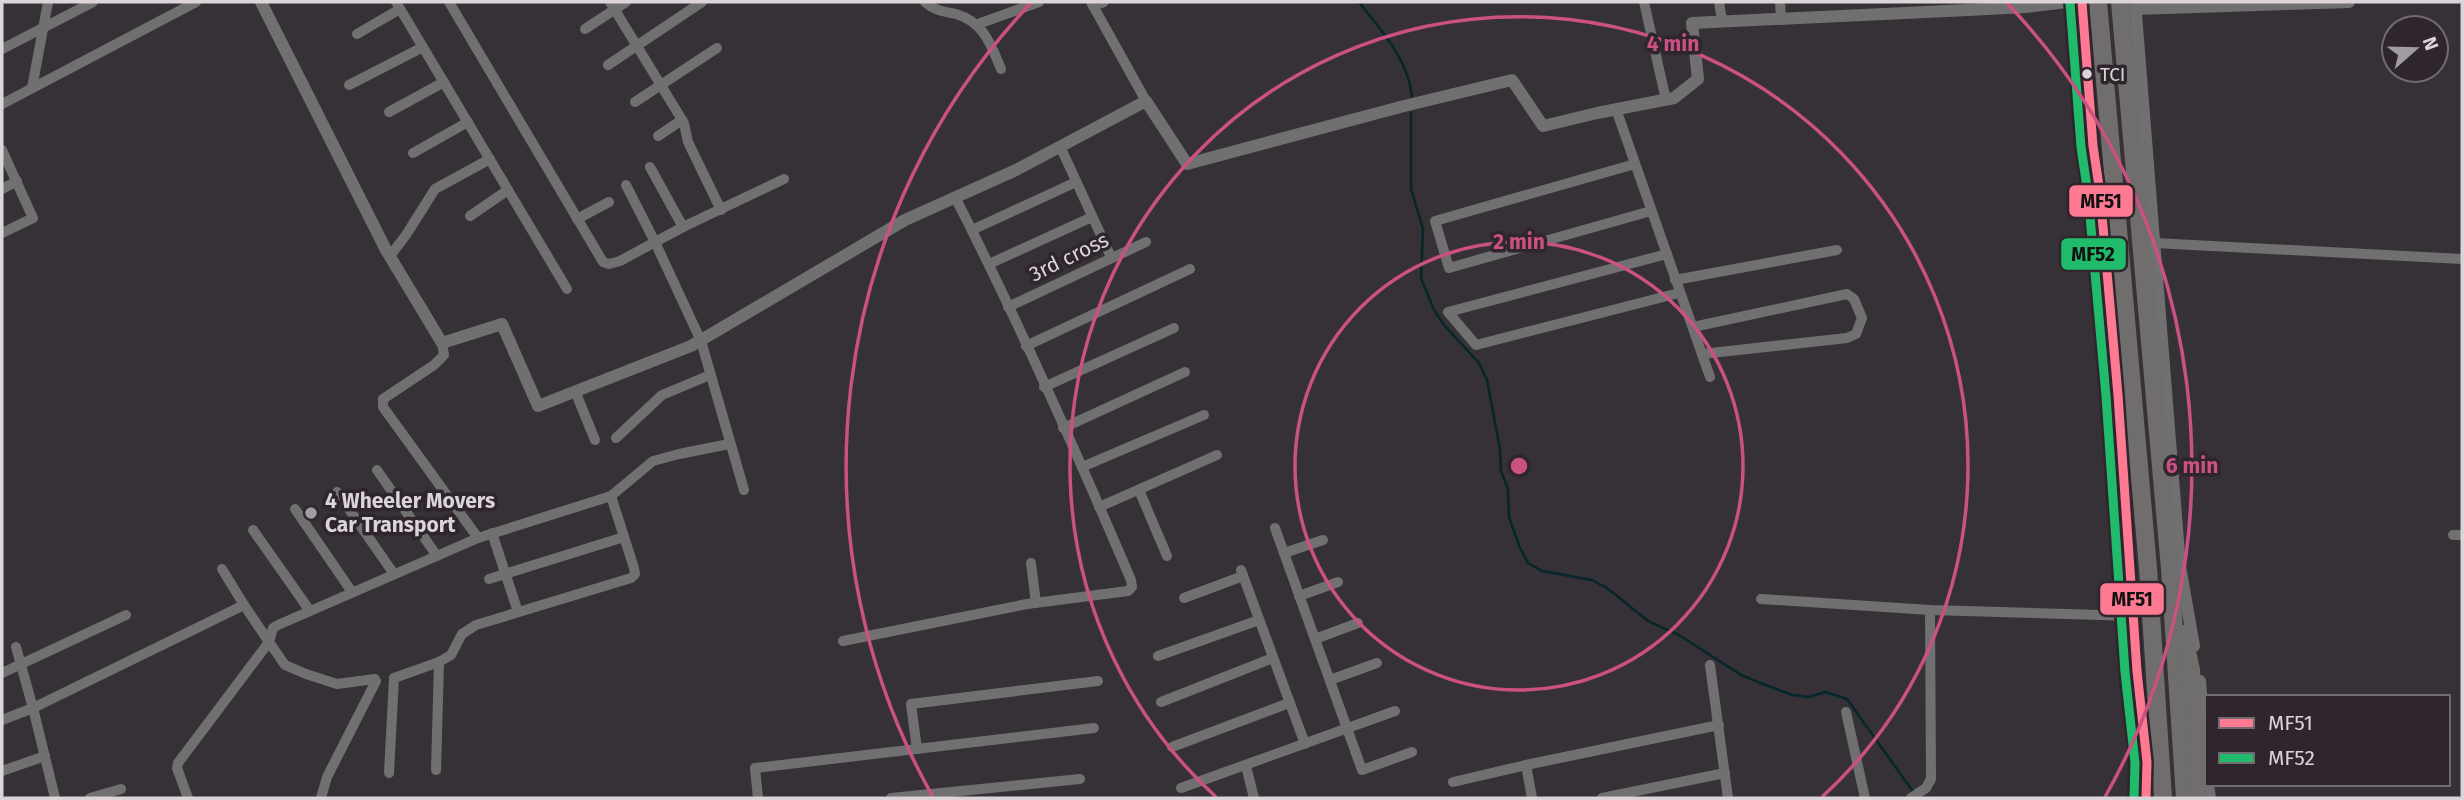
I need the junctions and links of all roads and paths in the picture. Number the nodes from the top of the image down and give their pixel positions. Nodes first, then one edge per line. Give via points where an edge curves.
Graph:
1 (48, 2) edge
2 (93, 2) edge
3 (196, 2) edge
4 (261, 2) edge
5 (449, 2) edge
6 (626, 2) edge
7 (702, 2) edge
8 (925, 2) edge
9 (1039, 2) edge
10 (1104, 2) edge
11 (1644, 2) edge
12 (1719, 2) edge
13 (1780, 2) edge
14 (2067, 2) edge
15 (2082, 2) edge
16 (2098, 2) edge
17 (2349, 2) edge
18 (2298, 3) edge
19 (1092, 4) edge
20 (2130, 4) edge
21 (398, 5) edge
22 (612, 6) edge
23 (1781, 18) junction
24 (1722, 20) junction
25 (978, 24) junction
26 (43, 27) junction
27 (585, 29) dead end
28 (357, 34) dead end
29 (423, 47) junction
30 (638, 47) junction
31 (717, 48) dead end
32 (2, 49) edge
33 (608, 65) dead end
34 (1001, 69) dead end
35 (444, 82) junction
36 (349, 85) dead end
37 (661, 86) junction
38 (32, 88) junction
39 (1667, 100) junction
40 (1146, 101) junction
41 (635, 102) dead end
42 (2, 104) edge
43 (1616, 109) junction
44 (389, 112) dead end
45 (682, 120) junction
46 (468, 122) junction
47 (658, 136) dead end
48 (1060, 146) junction
49 (2, 151) edge
50 (413, 153) dead end
51 (490, 159) junction
52 (1635, 164) junction
53 (650, 167) dead end
54 (784, 179) dead end
55 (16, 181) junction
56 (1076, 182) junction
57 (626, 185) dead end
58 (2, 189) edge
59 (508, 190) junction
60 (955, 198) junction
61 (609, 201) dead end
62 (721, 210) junction
63 (1651, 211) junction
64 (470, 216) dead end
65 (1092, 217) junction
66 (577, 219) junction
67 (683, 227) junction
68 (972, 230) junction
69 (2, 233) edge
70 (655, 242) junction
71 (1146, 242) dead end
72 (2155, 243) junction
73 (1837, 250) dead end
74 (1667, 254) junction
75 (390, 256) junction
76 (1111, 257) junction
77 (2462, 259) edge
78 (989, 264) junction
79 (1189, 269) dead end
80 (1675, 279) junction
81 (567, 289) dead end
82 (1679, 293) junction
83 (1008, 307) junction
84 (1693, 327) junction
85 (1174, 328) dead end
86 (701, 341) junction
87 (442, 343) junction
88 (1026, 346) junction
89 (1702, 354) junction
90 (1185, 372) dead end
91 (710, 375) junction
92 (1710, 377) dead end
93 (1044, 387) junction
94 (575, 391) junction
95 (1204, 415) dead end
96 (1063, 428) junction
97 (616, 438) dead end
98 (595, 440) dead end
99 (729, 444) junction
100 (1217, 456) dead end
101 (1082, 467) junction
102 (377, 470) dead end
103 (744, 490) dead end
104 (1139, 490) junction
105 (337, 492) dead end
106 (611, 496) junction
107 (1100, 507) junction
108 (295, 509) dead end
109 (1275, 528) dead end
110 (253, 530) dead end
111 (492, 533) junction
112 (624, 537) junction
113 (478, 538) junction
114 (1322, 540) dead end
115 (1284, 553) junction
116 (437, 556) junction
117 (1167, 556) dead end
118 (1031, 563) dead end
119 (222, 569) dead end
120 (2170, 569) junction
121 (394, 574) junction
122 (506, 574) junction
123 (489, 579) dead end
124 (1338, 582) dead end
125 (352, 592) junction
126 (1299, 596) junction
127 (1184, 598) dead end
128 (1761, 599) dead end
129 (1036, 603) junction
130 (244, 606) junction
131 (1930, 610) junction
132 (310, 611) junction
133 (518, 612) junction
134 (126, 615) dead end
135 (2135, 616) junction
136 (1259, 620) junction
137 (1357, 624) dead end
138 (1315, 639) junction
139 (843, 641) dead end
140 (269, 642) junction
141 (16, 647) dead end
142 (1158, 656) dead end
143 (1273, 658) junction
144 (439, 662) junction
145 (1377, 663) dead end
146 (1710, 665) dead end
147 (21, 666) junction
148 (2, 673) edge
149 (1330, 680) junction
150 (1098, 681) dead end
151 (1161, 702) dead end
152 (1289, 703) junction
153 (33, 708) junction
154 (1395, 712) dead end
155 (1846, 712) dead end
156 (2, 720) edge
157 (1718, 725) junction
158 (1094, 728) dead end
159 (1347, 729) junction
160 (2205, 741) edge
161 (1305, 744) junction
162 (1172, 747) dead end
163 (917, 749) junction
164 (1412, 752) dead end
165 (45, 756) junction
166 (1526, 765) junction
167 (1246, 766) junction
168 (436, 770) dead end
169 (2, 771) edge
170 (389, 773) dead end
171 (1725, 773) junction
172 (1080, 779) dead end
173 (1453, 782) dead end
174 (1181, 788) dead end
175 (121, 789) dead end
176 (1914, 796) edge
177 (55, 798) edge
178 (90, 798) edge
179 (188, 798) edge
180 (321, 798) edge
181 (758, 798) edge
182 (891, 798) edge
183 (1254, 798) edge
184 (1532, 798) edge
185 (1602, 798) edge
186 (1728, 798) edge
187 (1865, 798) edge
188 (2146, 798) edge
189 (2163, 798) edge
190 (2185, 798) edge
191 (2198, 798) edge

1 - 26 street
2 - 26 street
3 - 38 street
4 - 75 street
5 - 66 street
6 - 22 street
7 - 30 street
8 - 25 street via 936,11
9 - 25 street
10 - 19 street
11 - 39 street
12 - 24 street
13 - 23 street
14 - 23 street
15 - 135 street
16 - 189 highway
17 - 18 street
18 - 20 street
19 - 40 street
20 - 72 street
20 - 120 highway
21 - 28 street
21 - 29 street
22 - 27 street
22 - 30 street
23 - 24 street
24 - 39 street via 1692,23 1698,79
25 - 34 street
26 - 32 street
26 - 38 street
29 - 35 street
29 - 36 street
30 - 33 street
30 - 37 street
31 - 37 street
35 - 44 street
35 - 46 street
37 - 41 street
37 - 45 street
38 - 42 street
39 - 43 street
40 - 43 street via 1187,164 1512,80 1543,126
40 - 48 street
43 - 52 street
45 - 47 street
45 - 62 street
46 - 50 street
46 - 51 street
48 - 56 street
48 - 60 street
49 - 55 street
51 - 59 street
51 - 75 street via 435,189
52 - 63 street
52 - 63 street via 1435,221 1449,268
53 - 67 street
54 - 62 street
55 - 58 street
55 - 69 street via 33,219
56 - 65 street
56 - 68 street
57 - 70 street
59 - 64 street
59 - 81 street
60 - 68 street
60 - 86 street via 905,220
61 - 66 street
62 - 67 street
63 - 74 street
65 - 76 street
65 - 78 street
66 - 70 street via 603,262 609,264
67 - 70 street
68 - 78 street
70 - 86 street
71 - 76 street, 3rd cross
72 - 77 street
72 - 160 street via 2180,566
73 - 80 street
74 - 80 street
74 - 82 street via 1448,312 1476,345
75 - 87 street
76 - 83 street, 3rd cross
78 - 83 street
79 - 88 street
80 - 82 street
82 - 84 street
83 - 88 street
84 - 89 street
84 - 89 street via 1847,294 1860,309 1861,326 1847,338
85 - 93 street
86 - 91 street
86 - 94 street
87 - 94 street via 502,324 538,405
87 - 113 street via 444,355 383,399 383,407
88 - 93 street
89 - 92 street
90 - 96 street
91 - 97 street via 662,394
91 - 99 street
93 - 96 street
94 - 98 street
95 - 101 street
96 - 101 street
99 - 103 street
99 - 106 street via 653,461
100 - 104 street
101 - 107 street
102 - 116 street
104 - 107 street
104 - 117 street
105 - 121 street
106 - 111 street
106 - 112 street
107 - 129 street via 1132,587
108 - 125 street
109 - 115 street
110 - 132 street
111 - 113 street
111 - 122 street
112 - 122 street
112 - 133 street via 634,568 631,578
113 - 116 street
114 - 115 street
115 - 126 street
116 - 121 street
118 - 129 street
119 - 130 street
120 - 190 highway
120 - 191 highway via 2191,670
121 - 125 street
122 - 123 street
122 - 133 street
124 - 126 street
125 - 132 street
126 - 138 street
127 - 136 street via 1242,573
128 - 131 street
129 - 139 street
130 - 140 street
130 - 153 street
131 - 135 street
131 - 176 street via 1931,779
132 - 140 street via 273,628
133 - 144 street via 476,625 462,634 451,654
134 - 147 street
135 - 188 street
136 - 142 street
136 - 143 street
137 - 138 street
138 - 149 street
140 - 179 street via 178,764
140 - 180 street via 285,665 306,674 337,684 376,681 327,777
141 - 147 street
143 - 151 street
143 - 152 street
144 - 168 street
144 - 170 street via 394,678
145 - 149 street
146 - 157 street
147 - 148 street
147 - 153 street
149 - 159 street
150 - 163 street via 911,704
152 - 161 street
152 - 162 street
153 - 156 street
153 - 165 street
154 - 159 street
155 - 187 street
157 - 166 street
157 - 171 street
158 - 163 street
159 - 161 street
159 - 164 street via 1362,770
161 - 167 street
163 - 181 street via 755,768
165 - 169 street
165 - 177 street
166 - 173 street
166 - 184 street
167 - 174 street
167 - 183 street
171 - 185 street
171 - 186 street
172 - 182 street
175 - 178 street

